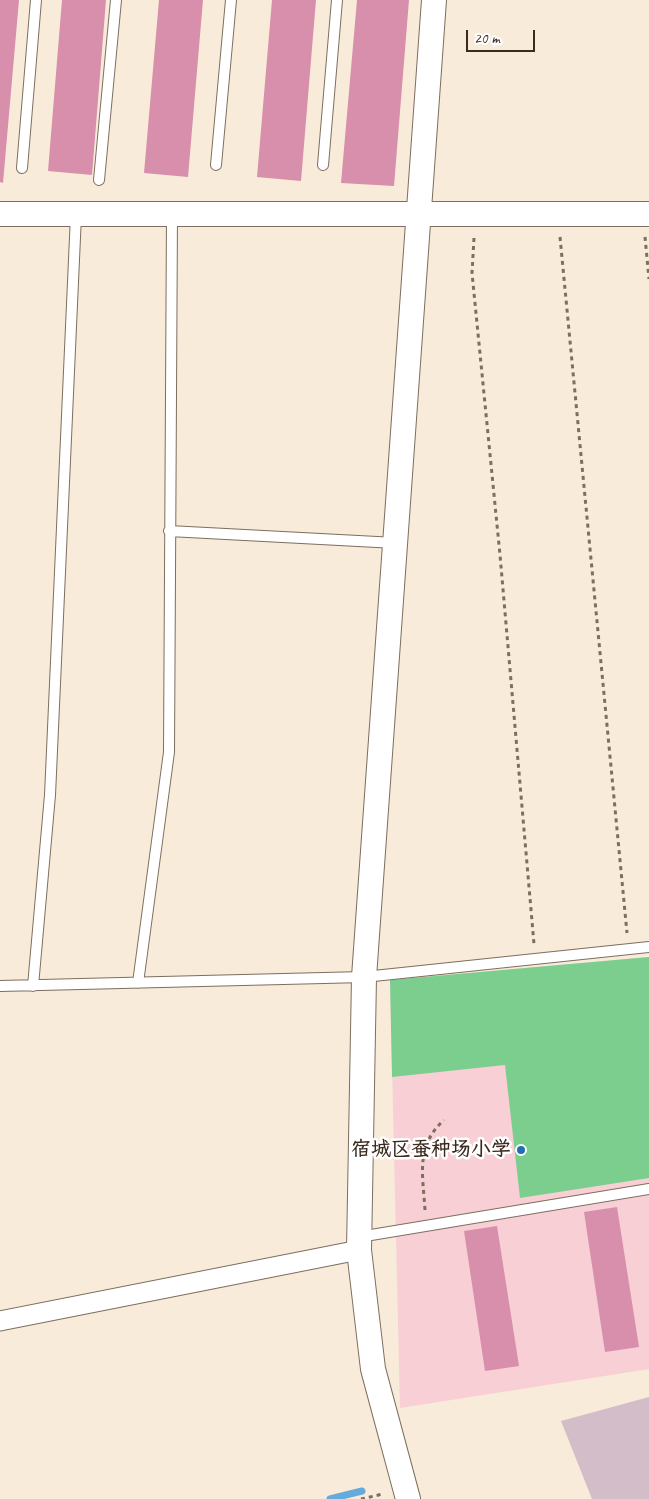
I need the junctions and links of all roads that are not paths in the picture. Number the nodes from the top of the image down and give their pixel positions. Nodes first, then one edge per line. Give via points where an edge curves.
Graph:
1 (36, 0) edge
2 (116, 0) edge
3 (231, 0) edge
4 (337, 0) edge
5 (434, 0) edge
6 (216, 165) dead end
7 (323, 165) dead end
8 (22, 168) dead end
9 (99, 180) dead end
10 (0, 214) edge
11 (646, 214) edge
12 (76, 215) junction
13 (172, 215) junction
14 (419, 215) junction
15 (169, 531) junction
16 (396, 543) junction
17 (649, 947) edge
18 (364, 977) junction
19 (138, 983) junction
20 (0, 986) edge
21 (33, 986) junction
22 (649, 1189) edge
23 (359, 1243) junction
24 (0, 1321) edge
25 (408, 1499) edge

1 - 8 lane
2 - 9 lane
3 - 6 lane
4 - 7 lane
5 - 14 street
10 - 12 street
11 - 14 street
12 - 13 street
12 - 21 lane via 50,795
13 - 14 street
13 - 15 lane
14 - 16 street
15 - 16 lane
15 - 19 lane via 169,752
16 - 18 street
17 - 18 lane
18 - 19 lane
18 - 23 street
19 - 21 lane
20 - 21 lane
22 - 23 lane via 426,1226
23 - 24 street
23 - 25 street via 373,1369

